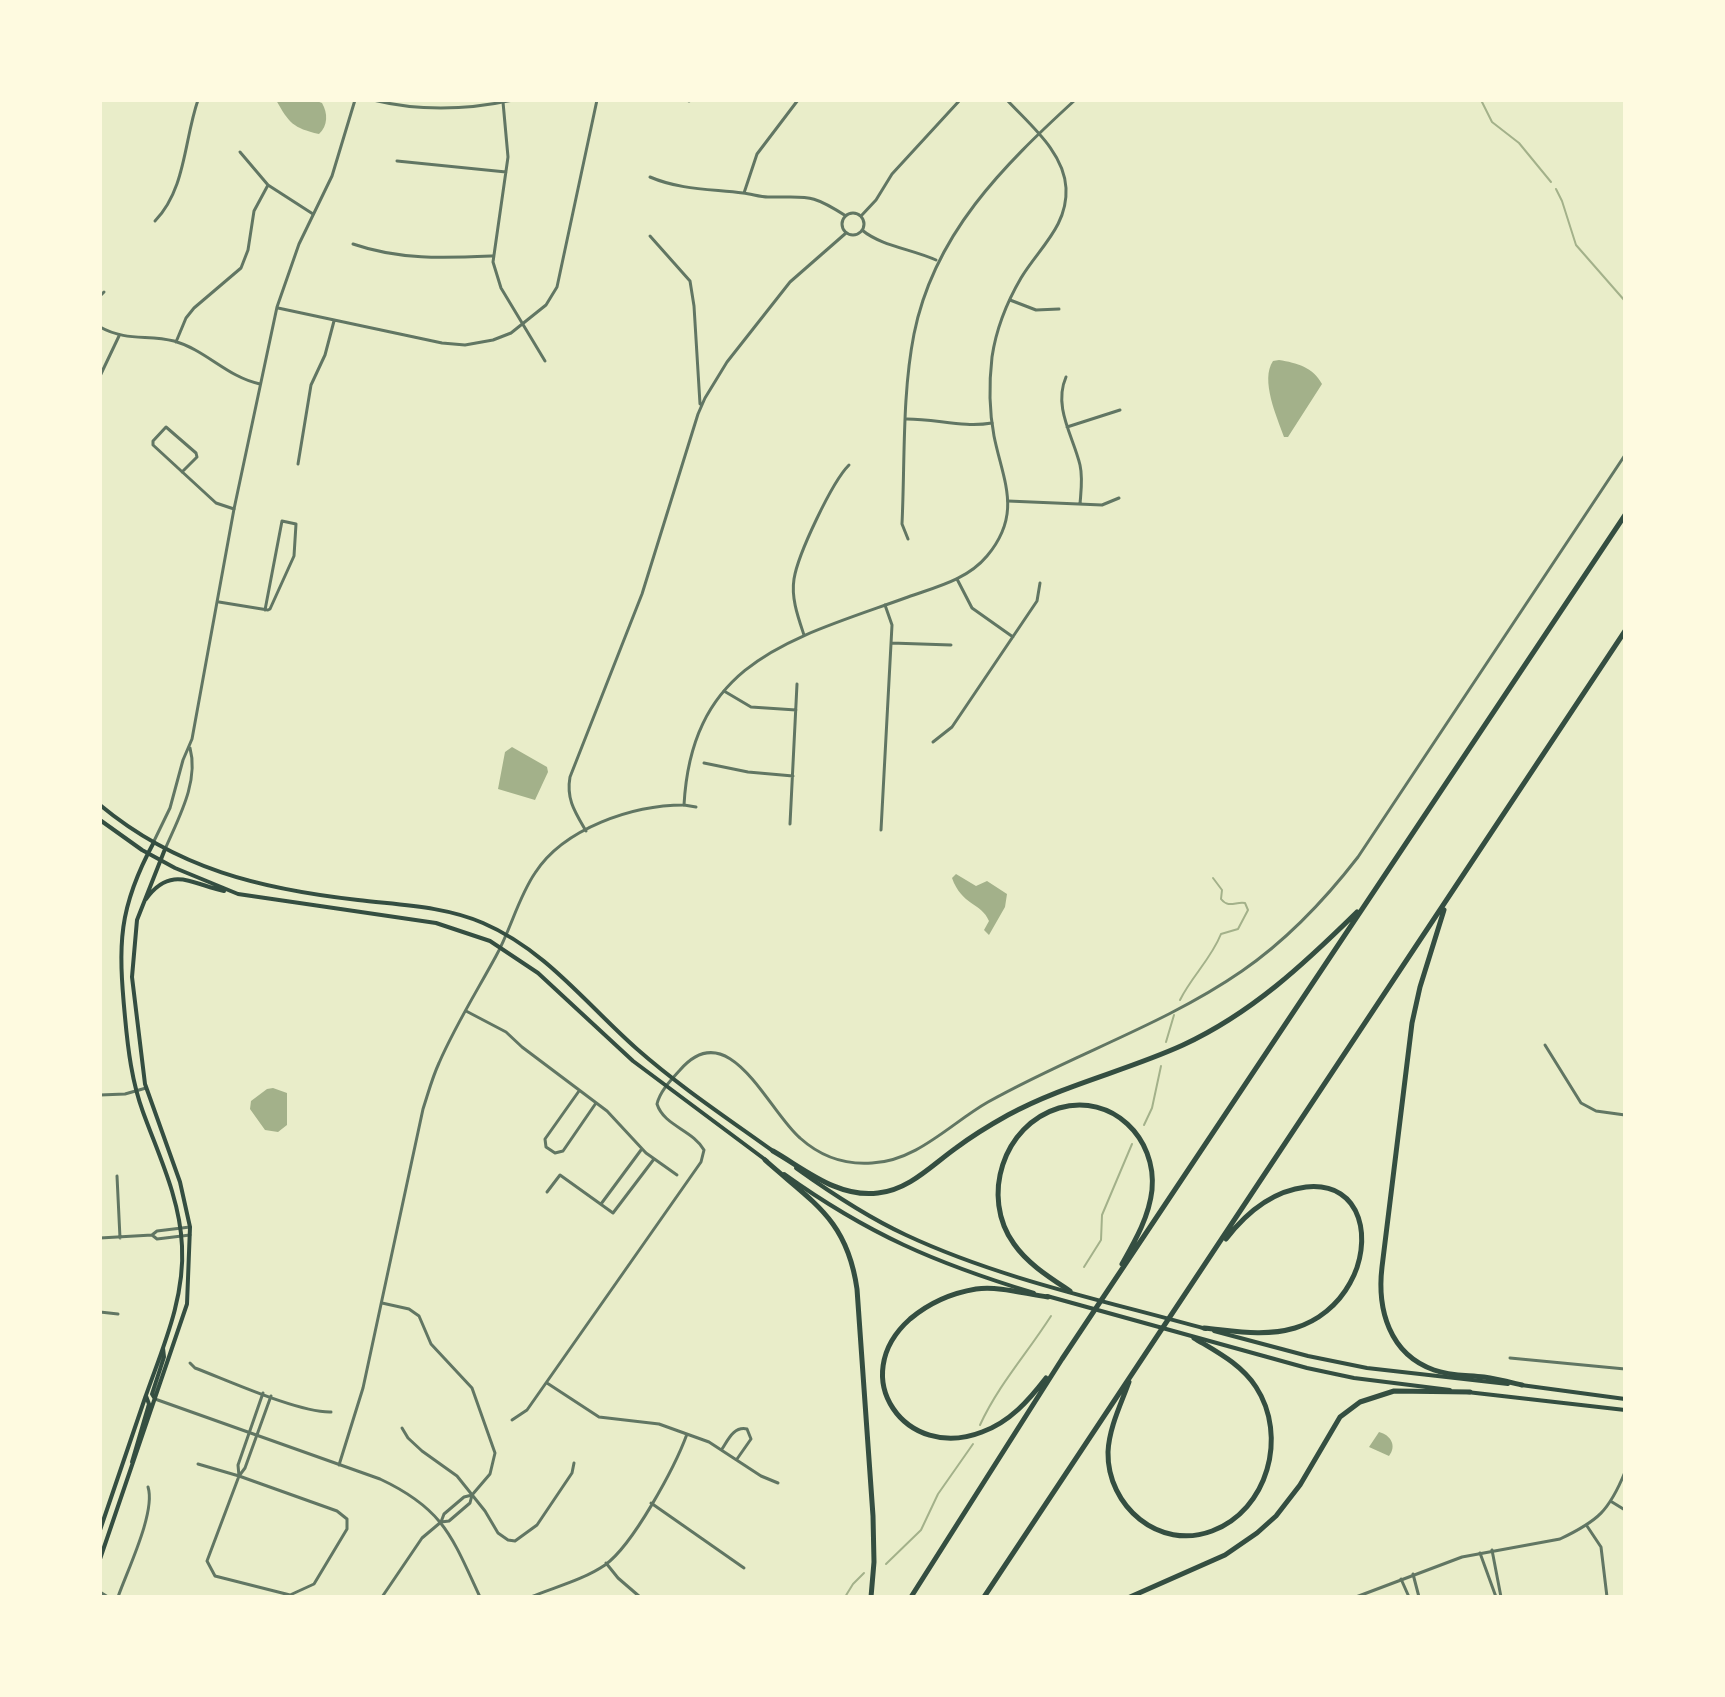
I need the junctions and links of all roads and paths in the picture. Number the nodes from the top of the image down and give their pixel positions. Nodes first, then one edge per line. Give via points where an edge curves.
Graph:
1 (198, 100) edge
2 (355, 100) edge
3 (373, 100) edge
4 (513, 100) edge
5 (597, 100) edge
6 (798, 100) edge
7 (960, 100) edge
8 (1007, 100) edge
9 (1075, 100) edge
10 (503, 102) junction
11 (1038, 134) junction
12 (240, 152) dead end
13 (397, 161) dead end
14 (506, 172) junction
15 (650, 177) dead end
16 (268, 185) junction
17 (744, 193) junction
18 (313, 214) junction
19 (846, 216) junction
20 (861, 216) junction
21 (155, 221) dead end
22 (862, 230) junction
23 (846, 233) junction
24 (650, 236) dead end
25 (353, 244) dead end
26 (492, 256) junction
27 (937, 261) junction
28 (1010, 300) junction
29 (277, 307) junction
30 (1059, 309) dead end
31 (334, 321) junction
32 (523, 324) junction
33 (100, 327) edge
34 (119, 336) junction
35 (176, 342) junction
36 (545, 361) dead end
37 (100, 376) edge
38 (1066, 377) dead end
39 (260, 384) junction
40 (701, 408) junction
41 (1120, 410) dead end
42 (907, 419) junction
43 (992, 423) junction
44 (1067, 427) junction
45 (1625, 455) edge
46 (298, 464) dead end
47 (849, 465) dead end
48 (182, 472) junction
49 (1119, 498) dead end
50 (1008, 501) junction
51 (1080, 504) junction
52 (234, 509) junction
53 (1625, 515) edge
54 (908, 539) dead end
55 (957, 579) junction
56 (1040, 583) dead end
57 (219, 602) junction
58 (885, 605) junction
59 (265, 610) junction
60 (1625, 631) edge
61 (804, 635) junction
62 (1013, 637) junction
63 (891, 643) junction
64 (951, 645) dead end
65 (797, 684) dead end
66 (724, 691) junction
67 (796, 710) junction
68 (933, 742) dead end
69 (190, 748) junction
70 (704, 763) dead end
71 (793, 776) junction
72 (100, 805) edge
73 (684, 805) junction
74 (696, 807) dead end
75 (100, 820) edge
76 (790, 824) dead end
77 (881, 830) dead end
78 (586, 831) junction
79 (154, 842) junction
80 (165, 849) junction
81 (148, 853) junction
82 (160, 860) junction
83 (238, 894) junction
84 (1446, 903) junction
85 (1363, 906) junction
86 (139, 911) junction
87 (507, 935) junction
88 (501, 947) junction
89 (466, 1011) junction
90 (1545, 1045) dead end
91 (673, 1078) junction
92 (666, 1087) junction
93 (146, 1088) junction
94 (136, 1090) junction
95 (579, 1091) junction
96 (100, 1095) edge
97 (596, 1103) junction
98 (1625, 1115) edge
99 (642, 1149) junction
100 (773, 1151) junction
101 (654, 1159) junction
102 (765, 1160) junction
103 (677, 1175) dead end
104 (117, 1176) dead end
105 (547, 1192) dead end
106 (601, 1204) junction
107 (190, 1227) junction
108 (180, 1229) junction
109 (191, 1234) junction
110 (152, 1235) junction
111 (181, 1236) junction
112 (100, 1238) edge
113 (120, 1238) junction
114 (1197, 1278) junction
115 (1110, 1287) junction
116 (1071, 1291) junction
117 (1048, 1297) junction
118 (382, 1303) junction
119 (100, 1312) edge
120 (118, 1314) dead end
121 (1201, 1327) junction
122 (1193, 1337) junction
123 (163, 1346) junction
124 (1510, 1358) dead end
125 (1062, 1359) junction
126 (190, 1363) dead end
127 (1625, 1369) edge
128 (1133, 1373) junction
129 (546, 1382) junction
130 (1522, 1385) junction
131 (1470, 1392) junction
132 (263, 1393) junction
133 (146, 1396) junction
134 (271, 1396) junction
135 (155, 1399) junction
136 (1625, 1399) edge
137 (1625, 1410) edge
138 (331, 1412) dead end
139 (512, 1420) dead end
140 (402, 1428) dead end
141 (688, 1433) junction
142 (248, 1434) junction
143 (256, 1436) junction
144 (722, 1449) junction
145 (737, 1459) junction
146 (574, 1463) dead end
147 (198, 1464) dead end
148 (339, 1465) junction
149 (132, 1468) junction
150 (1625, 1472) edge
151 (239, 1476) junction
152 (778, 1483) dead end
153 (148, 1487) dead end
154 (472, 1495) junction
155 (1612, 1502) junction
156 (651, 1503) junction
157 (1625, 1510) edge
158 (441, 1522) junction
159 (1586, 1526) junction
160 (100, 1530) edge
161 (1492, 1550) junction
162 (1480, 1553) junction
163 (100, 1559) edge
164 (606, 1563) junction
165 (744, 1568) dead end
166 (1413, 1574) junction
167 (1401, 1579) junction
168 (100, 1592) edge
169 (108, 1597) edge
170 (118, 1597) edge
171 (382, 1597) edge
172 (480, 1597) edge
173 (531, 1597) edge
174 (640, 1597) edge
175 (871, 1597) edge
176 (911, 1597) edge
177 (984, 1597) edge
178 (1130, 1597) edge
179 (1356, 1597) edge
180 (1409, 1597) edge
181 (1419, 1597) edge
182 (1498, 1597) edge
183 (1607, 1597) edge

1 - 21 street via 177,187
2 - 18 street via 342,149
3 - 10 street via 447,108
4 - 10 street
5 - 32 street via 557,287 546,305
6 - 17 street via 757,154
7 - 20 street
8 - 11 street
9 - 11 street
10 - 14 street
11 - 27 street via 973,204
11 - 28 street via 1063,171 1064,209 1054,234
12 - 16 street
13 - 14 street
14 - 26 street
15 - 17 street via 665,184
16 - 18 street
16 - 35 street via 254,211 241,268 194,308
17 - 19 street via 807,196
18 - 29 street
19 - 20 street
19 - 23 street
20 - 22 street
22 - 23 street
22 - 27 street via 882,243
23 - 40 street via 782,292 727,362
24 - 40 street via 690,281
25 - 26 street via 412,257
26 - 32 street via 501,288
27 - 42 street via 914,332
28 - 30 street via 1036,310
28 - 43 street via 992,356
29 - 31 street
29 - 39 street
31 - 32 street via 465,345 493,340
31 - 46 street via 311,385
32 - 36 street
33 - 34 street
34 - 35 street
34 - 37 street
35 - 39 street via 233,375
38 - 44 street via 1061,395
39 - 52 street
40 - 78 street via 642,594 570,777 569,799
41 - 44 street
42 - 43 street via 962,426
42 - 54 street via 902,524
43 - 50 street
44 - 51 street via 1080,467
45 - 91 street via 1358,857 1308,916 1240,972 997,1097 909,1154 880,1163 846,1161 810,1147 742,1067 724,1054 698,1054
47 - 61 street via 835,481 796,569 794,603
48 - 48 street via 153,445 166,427 196,453
48 - 52 street via 216,503
49 - 51 street via 1102,505
50 - 51 street
50 - 55 street via 994,546
52 - 57 street
53 - 85 highway
55 - 58 street
55 - 62 street via 972,608
56 - 62 street via 1037,601
57 - 59 street
57 - 69 street
58 - 61 street
58 - 63 street
59 - 59 street via 294,556 296,524 282,521
60 - 84 highway
61 - 66 street via 756,660
62 - 68 street via 949,732
63 - 64 street
63 - 77 street
65 - 67 street
66 - 67 street via 751,707
66 - 73 street via 696,737
67 - 71 street
69 - 79 street
69 - 80 street via 192,773
70 - 71 street
71 - 76 street
72 - 79 main road
73 - 74 street
73 - 78 street via 631,810
75 - 81 main road
78 - 87 street via 539,866
79 - 80 main road
79 - 81 main road
80 - 82 main road
80 - 87 main road via 245,881 438,910
81 - 82 main road
81 - 94 main road via 129,894 120,941
82 - 83 main road
82 - 86 main road
83 - 86 main road via 174,879 156,887
83 - 88 main road via 436,923
84 - 114 highway
84 - 130 highway via 1412,1023 1380,1301 1396,1341 1423,1364 1445,1373
85 - 100 highway via 1289,977 1227,1022 1160,1055 1023,1107 894,1190 863,1194 839,1189
85 - 115 highway
86 - 93 main road via 132,977
87 - 88 street
87 - 91 main road via 546,962
88 - 89 street
88 - 92 main road via 538,973
89 - 95 street via 501,1028
89 - 118 street via 423,1109
90 - 98 street via 1581,1103
91 - 92 street
91 - 100 main road
92 - 102 main road
92 - 129 street via 659,1111 699,1141 703,1157
93 - 94 street
93 - 107 main road via 180,1182
94 - 96 street
94 - 108 main road via 177,1206
95 - 97 street
95 - 97 street via 545,1139 546,1147 563,1151
97 - 99 street
99 - 101 street
99 - 106 street
100 - 116 main road via 905,1235 960,1258
101 - 103 street
101 - 106 street via 613,1213
102 - 117 main road via 895,1243 948,1266
102 - 175 highway via 824,1210 852,1262 873,1516
104 - 113 street
105 - 106 street via 560,1175
107 - 108 street
107 - 109 main road
108 - 110 street
108 - 111 main road
109 - 111 street
109 - 135 main road via 187,1304
110 - 111 street
110 - 113 street
111 - 123 main road via 177,1302
112 - 113 street
114 - 121 highway via 1249,1214 1286,1192 1311,1187 1333,1191 1349,1203 1361,1223 1357,1269 1340,1298 1322,1315 1264,1333
114 - 128 highway
115 - 116 highway via 1147,1216 1150,1162 1140,1137 1122,1118 1097,1107 1071,1106 1036,1120 1016,1139 1005,1157 998,1188 1001,1216 1013,1244 1035,1267
115 - 125 highway
116 - 121 main road
117 - 122 main road
117 - 125 highway via 983,1289 935,1302 893,1338 883,1362 883,1387 892,1409 910,1426 925,1434 966,1437 1005,1421
118 - 148 street
118 - 154 street via 419,1316 431,1344 475,1396 495,1453 490,1474
119 - 120 street
121 - 130 main road via 1367,1368
122 - 128 highway via 1247,1375 1263,1399 1271,1430 1271,1455 1258,1490 1221,1527 1193,1536 1171,1535 1140,1521 1120,1499 1110,1472 1109,1442
122 - 131 main road via 1354,1378
123 - 133 main road
123 - 135 main road
124 - 127 street
125 - 176 highway
126 - 132 street
128 - 177 highway
129 - 139 street via 527,1410
129 - 141 street via 599,1417
130 - 136 main road
131 - 137 main road
131 - 178 highway via 1394,1391 1360,1402 1340,1417 1300,1485 1257,1533 1225,1555
132 - 134 street
132 - 142 street
133 - 149 main road via 149,1404
133 - 160 main road
134 - 138 street
134 - 143 street
135 - 142 street
135 - 149 main road
140 - 154 street
141 - 144 street
141 - 156 street
142 - 143 street
142 - 151 street
143 - 148 street
143 - 151 street
144 - 145 street
144 - 145 street via 735,1430 747,1429 751,1439
145 - 152 street
146 - 154 street via 537,1525 515,1541 498,1533
147 - 151 street
148 - 158 street via 394,1485
149 - 163 main road
150 - 155 street
151 - 151 street via 347,1519 347,1529 308,1588 290,1595 211,1571 207,1561
153 - 170 street via 148,1510
154 - 158 street via 444,1514
154 - 158 street via 460,1512
155 - 157 street
155 - 159 street
156 - 164 street
156 - 165 street
158 - 171 street via 412,1550
158 - 172 street
159 - 161 street via 1560,1539
159 - 183 street via 1601,1547
161 - 162 street
161 - 182 street
162 - 166 street
162 - 182 street
164 - 173 street
164 - 174 street
166 - 167 street
166 - 181 street
167 - 179 street
167 - 180 street
168 - 169 street

